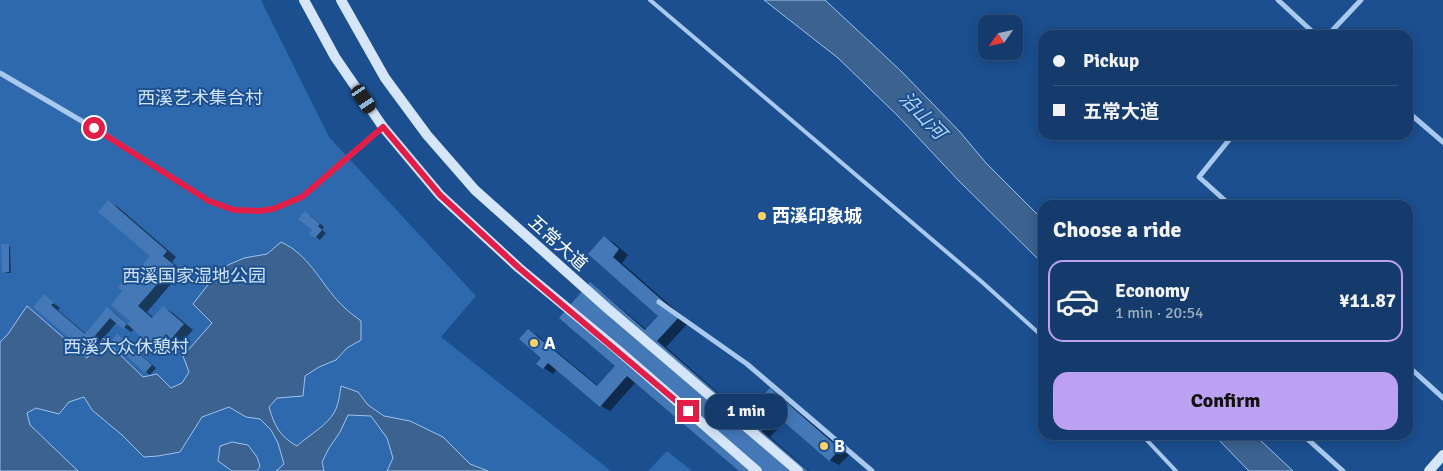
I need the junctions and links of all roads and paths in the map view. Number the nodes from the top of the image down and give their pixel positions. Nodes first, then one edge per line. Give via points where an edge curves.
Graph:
1 (304, 0) edge
2 (341, 0) edge
3 (650, 0) edge
4 (1278, 0) edge
5 (1361, 0) edge
6 (1311, 30) edge
7 (1333, 30) edge
8 (0, 72) edge
9 (1413, 116) edge
10 (383, 127) junction
11 (1229, 140) edge
12 (1443, 142) edge
13 (1224, 200) edge
14 (659, 302) dead end
15 (1038, 332) edge
16 (1413, 371) edge
17 (1443, 398) edge
18 (1147, 440) edge
19 (1309, 440) edge
20 (1443, 455) edge
21 (757, 471) edge
22 (798, 471) edge
23 (872, 471) edge
24 (1176, 471) edge
25 (1343, 471) edge
26 (1429, 471) edge

1 - 10 main road via 335,57
2 - 22 main road, 五常大道 via 385,78 427,135 475,190
3 - 15 lane
4 - 6 street
5 - 7 street
8 - 10 street via 209,201 234,210 273,209 302,197
9 - 12 street
10 - 21 main road via 440,195 512,262
11 - 13 street via 1199,177
14 - 23 street via 747,364
16 - 17 street
18 - 24 lane
19 - 25 street
20 - 26 main road

